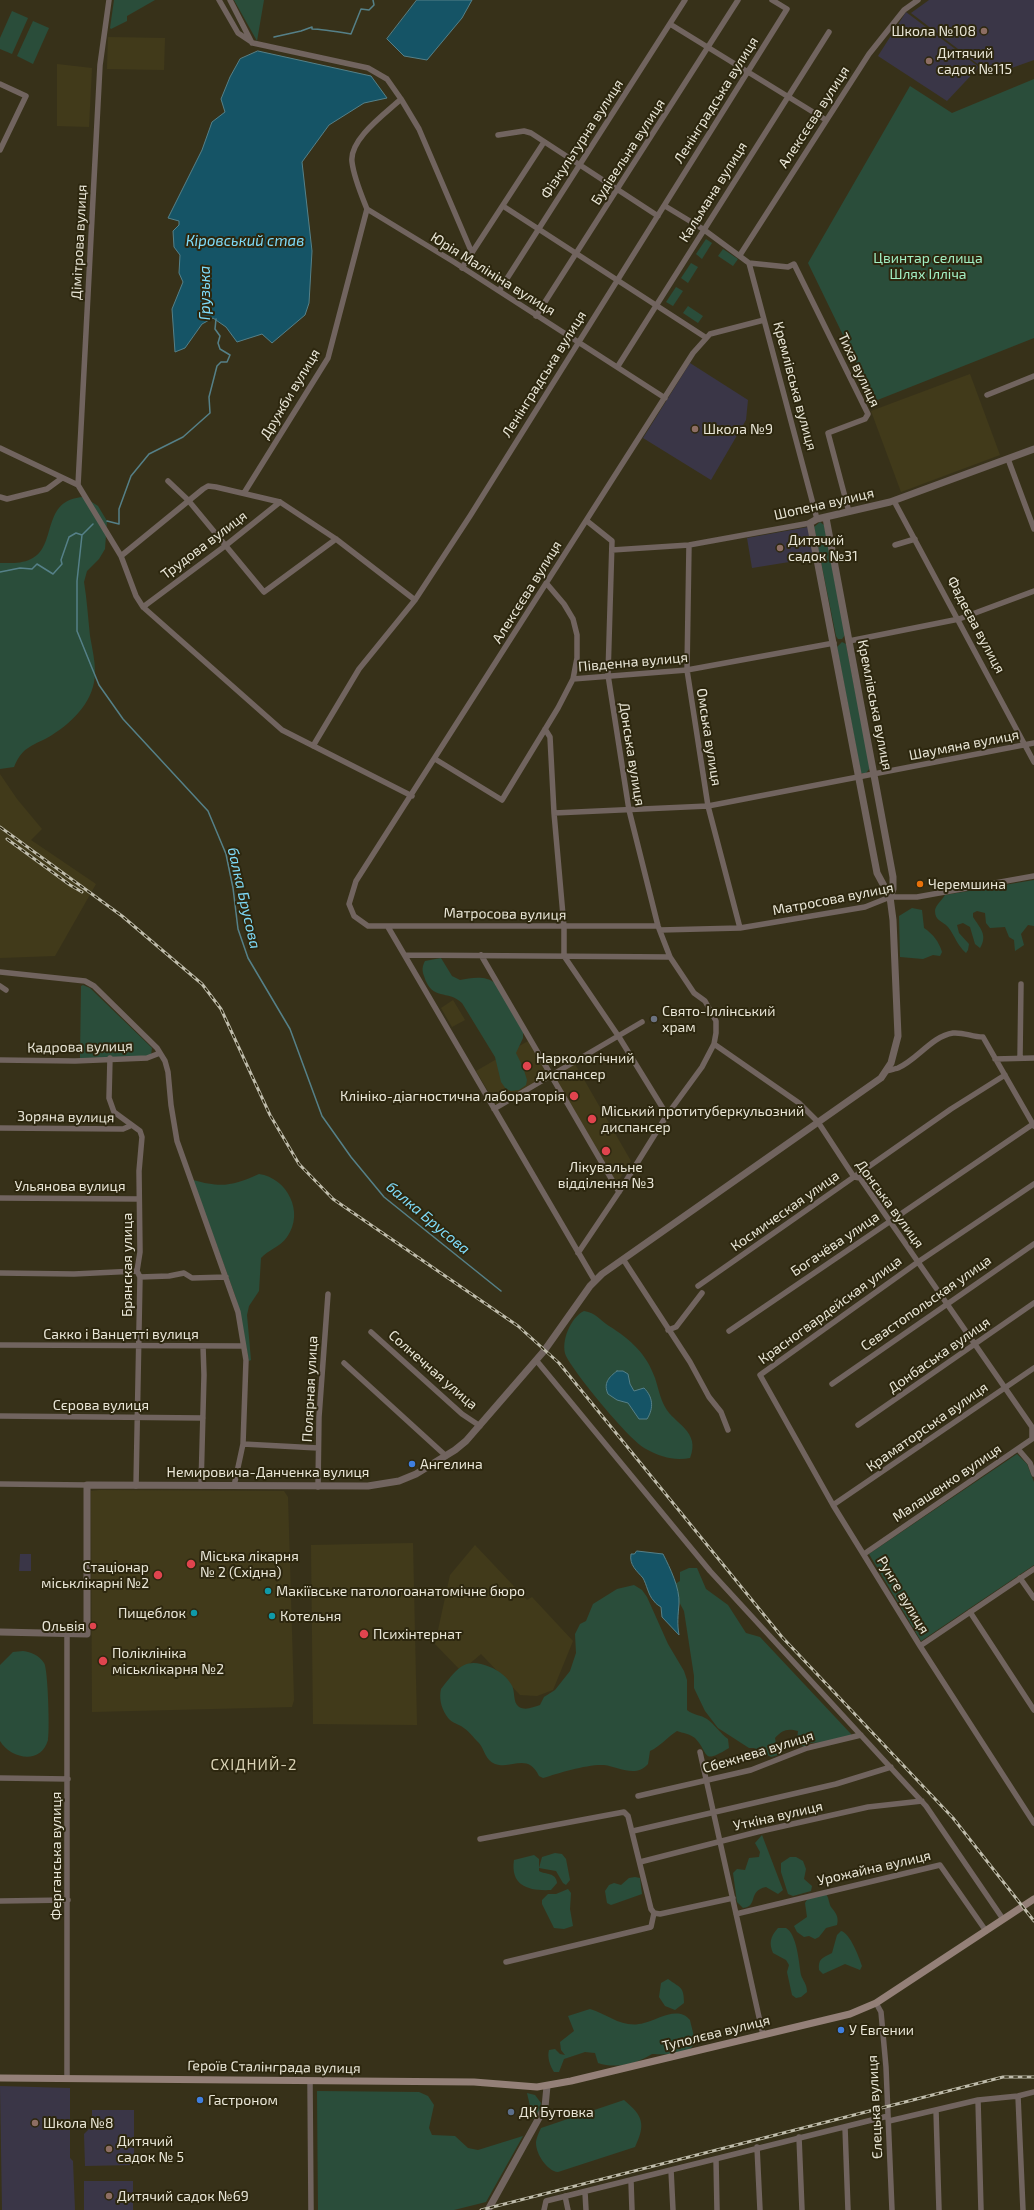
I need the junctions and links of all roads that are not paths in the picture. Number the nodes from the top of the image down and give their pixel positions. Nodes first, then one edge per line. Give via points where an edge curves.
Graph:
1 (109, 0) edge
2 (219, 0) edge
3 (230, 0) edge
4 (685, 0) edge
5 (738, 0) edge
6 (772, 0) edge
7 (906, 0) edge
8 (918, 0) edge
9 (909, 6) junction
10 (670, 24) junction
11 (829, 32) dead end
12 (252, 43) junction
13 (709, 48) junction
14 (748, 71) junction
15 (0, 84) edge
16 (789, 96) junction
17 (402, 99) junction
18 (826, 120) junction
19 (498, 135) dead end
20 (544, 142) junction
21 (0, 150) edge
22 (580, 165) junction
23 (618, 190) junction
24 (502, 206) junction
25 (665, 206) junction
26 (367, 210) junction
27 (658, 216) junction
28 (539, 229) junction
29 (703, 229) junction
30 (472, 253) junction
31 (577, 254) junction
32 (740, 255) junction
33 (748, 262) junction
34 (462, 268) junction
35 (617, 280) junction
36 (499, 291) junction
37 (656, 305) junction
38 (536, 316) junction
39 (764, 320) junction
40 (705, 337) junction
41 (577, 342) junction
42 (618, 366) junction
43 (1034, 376) edge
44 (987, 395) dead end
45 (666, 398) junction
46 (0, 448) edge
47 (1034, 449) edge
48 (1008, 459) junction
49 (62, 478) junction
50 (168, 480) dead end
51 (78, 485) junction
52 (244, 493) junction
53 (0, 497) edge
54 (188, 500) junction
55 (894, 501) junction
56 (280, 502) junction
57 (849, 512) junction
58 (826, 518) junction
59 (817, 519) junction
60 (587, 521) junction
61 (810, 523) junction
62 (1034, 529) edge
63 (336, 539) junction
64 (915, 539) junction
65 (689, 545) junction
66 (895, 545) dead end
67 (225, 546) junction
68 (612, 550) junction
69 (121, 556) junction
70 (547, 584) junction
71 (1034, 591) edge
72 (415, 600) junction
73 (143, 607) junction
74 (959, 619) junction
75 (849, 640) junction
76 (834, 644) junction
77 (687, 670) junction
78 (608, 675) junction
79 (573, 679) junction
80 (545, 729) junction
81 (1034, 743) edge
82 (313, 746) junction
83 (1026, 746) junction
84 (435, 758) junction
85 (1034, 762) edge
86 (875, 774) junction
87 (859, 777) junction
88 (412, 796) junction
89 (708, 806) junction
90 (629, 810) junction
91 (554, 814) junction
92 (1034, 876) edge
93 (890, 897) junction
94 (354, 916) joint
95 (388, 927) junction
96 (564, 927) junction
97 (659, 928) junction
98 (740, 928) junction
99 (405, 955) junction
100 (481, 955) junction
101 (564, 956) junction
102 (670, 957) junction
103 (0, 972) edge
104 (1021, 984) dead end
105 (0, 986) edge
106 (6, 990) dead end
107 (642, 1022) dead end
108 (619, 1037) junction
109 (714, 1044) junction
110 (160, 1053) junction
111 (110, 1058) junction
112 (1020, 1058) junction
113 (1034, 1058) edge
114 (995, 1059) junction
115 (0, 1060) edge
116 (886, 1071) junction
117 (1005, 1075) junction
118 (552, 1076) junction
119 (882, 1078) joint
120 (494, 1109) junction
121 (667, 1115) junction
122 (818, 1122) junction
123 (1033, 1125) edge
124 (130, 1126) junction
125 (0, 1128) edge
126 (854, 1177) junction
127 (1034, 1184) edge
128 (619, 1192) junction
129 (0, 1198) edge
130 (139, 1199) junction
131 (890, 1221) junction
132 (1034, 1244) edge
133 (578, 1253) junction
134 (622, 1259) junction
135 (918, 1262) junction
136 (137, 1271) junction
137 (0, 1273) edge
138 (140, 1277) junction
139 (226, 1277) junction
140 (595, 1281) junction
141 (698, 1286) dead end
142 (702, 1293) dead end
143 (328, 1294) dead end
144 (1034, 1303) edge
145 (946, 1304) junction
146 (668, 1330) junction
147 (729, 1330) dead end
148 (371, 1332) dead end
149 (975, 1344) junction
150 (0, 1345) edge
151 (138, 1346) junction
152 (203, 1346) junction
153 (243, 1346) junction
154 (536, 1360) junction
155 (344, 1363) dead end
156 (1034, 1368) edge
157 (760, 1375) joint
158 (832, 1384) dead end
159 (1005, 1388) junction
160 (0, 1416) edge
161 (138, 1417) junction
162 (203, 1418) junction
163 (858, 1425) dead end
164 (480, 1426) junction
165 (1032, 1427) joint
166 (728, 1430) dead end
167 (243, 1444) junction
168 (318, 1448) junction
169 (1018, 1449) junction
170 (446, 1456) junction
171 (1034, 1474) edge
172 (0, 1484) edge
173 (87, 1485) junction
174 (136, 1486) junction
175 (202, 1486) junction
176 (234, 1486) junction
177 (318, 1487) junction
178 (833, 1505) junction
179 (864, 1554) junction
180 (1034, 1569) edge
181 (1020, 1578) junction
182 (1034, 1598) edge
183 (970, 1612) junction
184 (0, 1632) edge
185 (67, 1633) junction
186 (920, 1646) junction
187 (1034, 1710) edge
188 (861, 1735) junction
189 (700, 1752) dead end
190 (891, 1767) junction
191 (0, 1778) edge
192 (68, 1779) junction
193 (707, 1781) junction
194 (638, 1796) dead end
195 (922, 1801) junction
196 (714, 1812) junction
197 (1034, 1823) edge
198 (632, 1831) junction
199 (480, 1839) dead end
200 (720, 1841) junction
201 (640, 1862) junction
202 (732, 1898) junction
203 (1034, 1899) edge
204 (68, 1900) junction
205 (0, 1901) edge
206 (654, 1913) junction
207 (736, 1914) junction
208 (1003, 1919) junction
209 (986, 1931) junction
210 (506, 1962) dead end
211 (876, 2003) junction
212 (763, 2035) junction
213 (0, 2078) edge
214 (66, 2078) junction
215 (310, 2081) junction
216 (547, 2086) junction
217 (1034, 2092) edge
218 (1018, 2096) junction
219 (978, 2100) junction
220 (936, 2110) junction
221 (888, 2118) junction
222 (845, 2128) junction
223 (799, 2137) junction
224 (758, 2147) junction
225 (716, 2158) junction
226 (671, 2170) junction
227 (631, 2181) junction
228 (585, 2192) junction
229 (566, 2196) junction
230 (311, 2210) edge
231 (488, 2210) edge
232 (544, 2210) edge
233 (568, 2210) edge
234 (586, 2210) edge
235 (632, 2210) edge
236 (673, 2210) edge
237 (717, 2210) edge
238 (760, 2210) edge
239 (802, 2210) edge
240 (848, 2210) edge
241 (892, 2210) edge
242 (939, 2210) edge
243 (981, 2210) edge
244 (1023, 2210) edge

1 - 51 street, Дімітрова вулиця via 100,65
2 - 12 street via 238,33
3 - 12 street
4 - 10 street, Фiзкультурна вулиця
5 - 13 street, Будівельна вулиця
6 - 14 street, Ленінградська вулиця via 787,9
7 - 9 street
8 - 9 street, Алексєєва вулиця
9 - 18 street, Алексєєва вулиця via 869,54
10 - 13 street
10 - 22 street, Фiзкультурна вулиця
11 - 16 street, Кальмана вулиця
12 - 17 street via 368,68 387,79
13 - 14 street
13 - 23 street, Будівельна вулиця
14 - 16 street
14 - 25 street, Ленінградська вулиця
15 - 21 street via 26,96
16 - 18 street
16 - 29 street, Кальмана вулиця
17 - 26 street via 358,140 353,150 351,161
17 - 30 street via 419,129
18 - 32 street, Алексєєва вулиця
19 - 20 street via 524,131
20 - 22 street
20 - 24 street
22 - 23 street
22 - 28 street, Фiзкультурна вулиця
23 - 27 street
23 - 31 street, Будівельна вулиця
24 - 28 street
24 - 30 street
25 - 27 street, Ленінградська вулиця
25 - 29 street
26 - 34 street, Юрія Малініна вулиця
26 - 52 street, Дружби вулиця via 328,358
27 - 35 street, Ленінградська вулиця
28 - 31 street
28 - 36 street, Фiзкультурна вулиця
29 - 32 street
29 - 37 street, Кальмана вулиця
30 - 34 street
31 - 35 street
31 - 38 street, Будівельна вулиця
32 - 33 street
33 - 39 street, Кремлівська вулиця
33 - 57 street, Тиха вулиця via 788,266 794,264 868,414 865,419 828,433
34 - 36 street, Юрія Малініна вулиця
35 - 37 street
35 - 41 street, Ленінградська вулиця
36 - 38 street, Юрія Малініна вулиця
37 - 40 street
37 - 42 street, Кальмана вулиця
38 - 41 street, Юрія Малініна вулиця
39 - 40 street
39 - 59 street, Кремлівська вулиця
40 - 45 street, Алексєєва вулиця
41 - 42 street, Юрія Малініна вулиця
41 - 72 street, Ленінградська вулиця
42 - 45 street, Юрія Малініна вулиця
43 - 44 street
45 - 60 street, Алексєєва вулиця
46 - 49 street
47 - 48 street, Шопена вулиця
48 - 55 street, Шопена вулиця
48 - 62 street
49 - 51 street
49 - 53 street via 46,489 7,499
50 - 54 street
51 - 69 street
52 - 54 street via 208,486
52 - 56 street
54 - 67 street
54 - 69 street
55 - 57 street, Шопена вулиця
55 - 64 street, Фадеєва вулиця
56 - 63 street
56 - 67 street, Трудова вулиця
57 - 58 street, Шопена вулиця
58 - 59 street, Шопена вулиця
58 - 75 street, Кремлівська вулиця
59 - 61 street, Шопена вулиця
60 - 68 street via 612,541
60 - 70 street, Алексєєва вулиця
61 - 65 street, Шопена вулиця
61 - 76 street, Кремлівська вулиця
63 - 67 street via 264,592
63 - 72 street
64 - 66 street
64 - 74 street, Фадеєва вулиця
65 - 68 street, Шопена вулиця
65 - 77 street, Омська вулиця
67 - 73 street, Трудова вулиця
68 - 78 street, Донська вулиця
69 - 73 street via 133,589
70 - 79 street via 573,619 577,635 577,658
70 - 84 street, Алексєєва вулиця
71 - 74 street
72 - 82 street, Ленінградська вулиця via 360,669
73 - 82 street via 282,730
74 - 75 street
74 - 83 street, Фадеєва вулиця
75 - 86 street, Кремлівська вулиця
76 - 77 street, Південна вулиця
76 - 87 street, Кремлівська вулиця
77 - 78 street, Південна вулиця
77 - 89 street, Омська вулиця
78 - 79 street, Південна вулиця
78 - 90 street, Донська вулиця
79 - 80 street, Південна вулиця
80 - 84 street, Південна вулиця via 502,800
80 - 91 street via 550,737
81 - 83 street, Шаумяна вулиця
82 - 88 street
83 - 85 street, Фадеєва вулиця
83 - 86 street, Шаумяна вулиця
84 - 88 street, Алексєєва вулиця
86 - 87 street, Шаумяна вулиця
86 - 93 street, Кремлівська вулиця via 894,883
87 - 89 street
87 - 93 street, Кремлівська вулиця via 877,873
88 - 94 street, Алексєєва вулиця via 356,881 349,904
89 - 90 street
89 - 98 street, Омська вулиця
90 - 91 street
90 - 97 street, Донська вулиця
91 - 96 street
92 - 93 street, Матросова вулиця via 917,897
93 - 98 street, Матросова вулиця via 865,907
93 - 116 street, Кремлівська вулиця via 898,1036 891,1063
94 - 95 street, Матросова вулиця via 368,926
95 - 96 street, Матросова вулиця
95 - 99 street
96 - 97 street, Матросова вулиця
96 - 101 street
97 - 98 street, Матросова вулиця
97 - 102 street, Донська вулиця
99 - 100 street
99 - 120 street
100 - 101 street
100 - 118 street
101 - 102 street
101 - 108 street
102 - 109 street, Донська вулиця via 694,993 705,1001 716,1021
103 - 110 street via 85,981 94,986
104 - 112 street
105 - 106 street
107 - 108 street
108 - 118 street
108 - 121 street
109 - 121 street via 702,1067
109 - 122 street, Донська вулиця via 799,1103
110 - 111 street, Кадрова вулиця via 147,1058
110 - 139 street via 168,1072 177,1140
111 - 115 street, Кадрова вулиця via 75,1061
111 - 124 street, Брянская улица via 109,1098 114,1112
112 - 113 street
112 - 114 street
114 - 116 street via 983,1037 951,1033 898,1068
114 - 117 street
116 - 119 street, Кремлівська вулиця
117 - 123 street
117 - 126 street, Космическая улица via 951,1109
118 - 120 street
118 - 128 street
119 - 122 street, Немировича-Данченка вулиця
120 - 133 street
121 - 128 street
122 - 126 street, Донська вулиця
122 - 134 street, Немировича-Данченка вулиця
123 - 131 street, Богачёва улица
124 - 125 street, Зоряна вулиця via 123,1129
124 - 130 street, Брянская улица via 140,1132 142,1137
126 - 131 street, Донська вулиця via 860,1178
126 - 141 street, Космическая улица
127 - 135 street, Красногвардейская улица
128 - 133 street
129 - 130 street, Ульянова вулиця
130 - 136 street, Брянская улица via 140,1252
131 - 135 street, Донська вулиця
131 - 147 street, Богачёва улица
132 - 145 street, Севастопольская улица
133 - 140 street
134 - 140 street, Немировича-Данченка вулиця
134 - 146 street
135 - 145 street, Донська вулиця
135 - 157 street, Красногвардейская улица
136 - 137 street via 74,1274
136 - 138 street, Брянская улица
138 - 139 street via 184,1273 192,1278
138 - 151 street, Брянская улица
139 - 153 street via 238,1312
140 - 154 street, Немировича-Данченка вулиця
142 - 146 street via 676,1327
143 - 168 street, Полярная улица
144 - 149 street, Донбаська вулиця
145 - 149 street, Донська вулиця
145 - 158 street, Севастопольская улица
146 - 166 street via 721,1412
148 - 164 street, Солнечная улица via 462,1414
149 - 159 street, Донська вулиця
149 - 163 street, Донбаська вулиця
150 - 151 street, Сакко і Ванцетті вулиця
151 - 152 street, Сакко і Ванцетті вулиця
151 - 161 street, Брянская улица
152 - 153 street, Сакко і Ванцетті вулиця
152 - 162 street
153 - 167 street via 246,1360
154 - 164 street, Немировича-Данченка вулиця
154 - 188 street via 710,1571
155 - 170 street
156 - 159 street, Краматорська вулиця
157 - 178 street, Рунге вулиця
159 - 165 street, Донська вулиця
159 - 178 street, Краматорська вулиця
160 - 161 street, Сєрова вулиця
161 - 162 street, Сєрова вулиця
161 - 174 street, Брянская улица
162 - 175 street
164 - 170 street, Немировича-Данченка вулиця
165 - 169 street, Малашенко вулиця via 1032,1439
167 - 168 street
167 - 176 street
168 - 177 street, Полярная улица
169 - 171 street via 1030,1463
169 - 179 street, Малашенко вулиця
170 - 177 street, Немировича-Данченка вулиця via 399,1481 368,1486
172 - 173 street, Немировича-Данченка вулиця
173 - 174 street, Немировича-Данченка вулиця
173 - 185 street via 87,1634
174 - 175 street, Немировича-Данченка вулиця
175 - 176 street, Немировича-Данченка вулиця
176 - 177 street, Немировича-Данченка вулиця
178 - 179 street, Рунге вулиця
179 - 186 street, Рунге вулиця
180 - 181 street
181 - 182 street
181 - 183 street
183 - 186 street
183 - 187 street
184 - 185 street
185 - 192 street, Ферганська вулиця
186 - 197 street, Рунге вулиця
188 - 190 street
188 - 193 street, Сбежнева вулиця via 807,1748 751,1770
189 - 193 street
190 - 195 street
190 - 196 street, Уткiна вулиця via 836,1784
191 - 192 street
192 - 204 street, Ферганська вулиця
193 - 194 street, Сбежнева вулиця
193 - 196 street
195 - 200 street, Уткiна вулиця via 868,1807
195 - 208 street
196 - 198 street, Уткiна вулиця
196 - 200 street
198 - 199 street via 628,1816 624,1812 617,1812
198 - 201 street
200 - 201 street, Уткiна вулиця
200 - 202 street
201 - 206 street
202 - 206 street via 660,1914
202 - 207 street
203 - 208 main road, Туполєва вулиця
204 - 205 street
204 - 214 street, Ферганська вулиця
206 - 210 street via 651,1927
207 - 209 street, Урожайна вулиця via 940,1865
207 - 212 street
208 - 209 main road, Туполєва вулиця
209 - 211 main road, Туполєва вулиця
211 - 212 main road, Туполєва вулиця via 850,2014
211 - 221 street, Єлецька вулиця via 881,2012
212 - 216 main road, Туполєва вулиця
213 - 214 main road, Героїв Сталінграда вулиця
214 - 215 main road, Героїв Сталінграда вулиця
215 - 216 main road, Героїв Сталінграда вулиця via 474,2082
215 - 230 street
216 - 231 street via 545,2107
217 - 218 street
218 - 219 street
218 - 244 street
219 - 220 street
219 - 243 street
220 - 221 street
220 - 242 street
221 - 222 street
221 - 241 street, Єлецька вулиця
222 - 223 street
222 - 240 street
223 - 224 street
223 - 239 street
224 - 225 street
224 - 238 street
225 - 226 street
225 - 237 street
226 - 227 street
226 - 236 street
227 - 228 street via 608,2184
227 - 235 street
228 - 229 street
228 - 234 street
229 - 232 street via 546,2201
229 - 233 street

